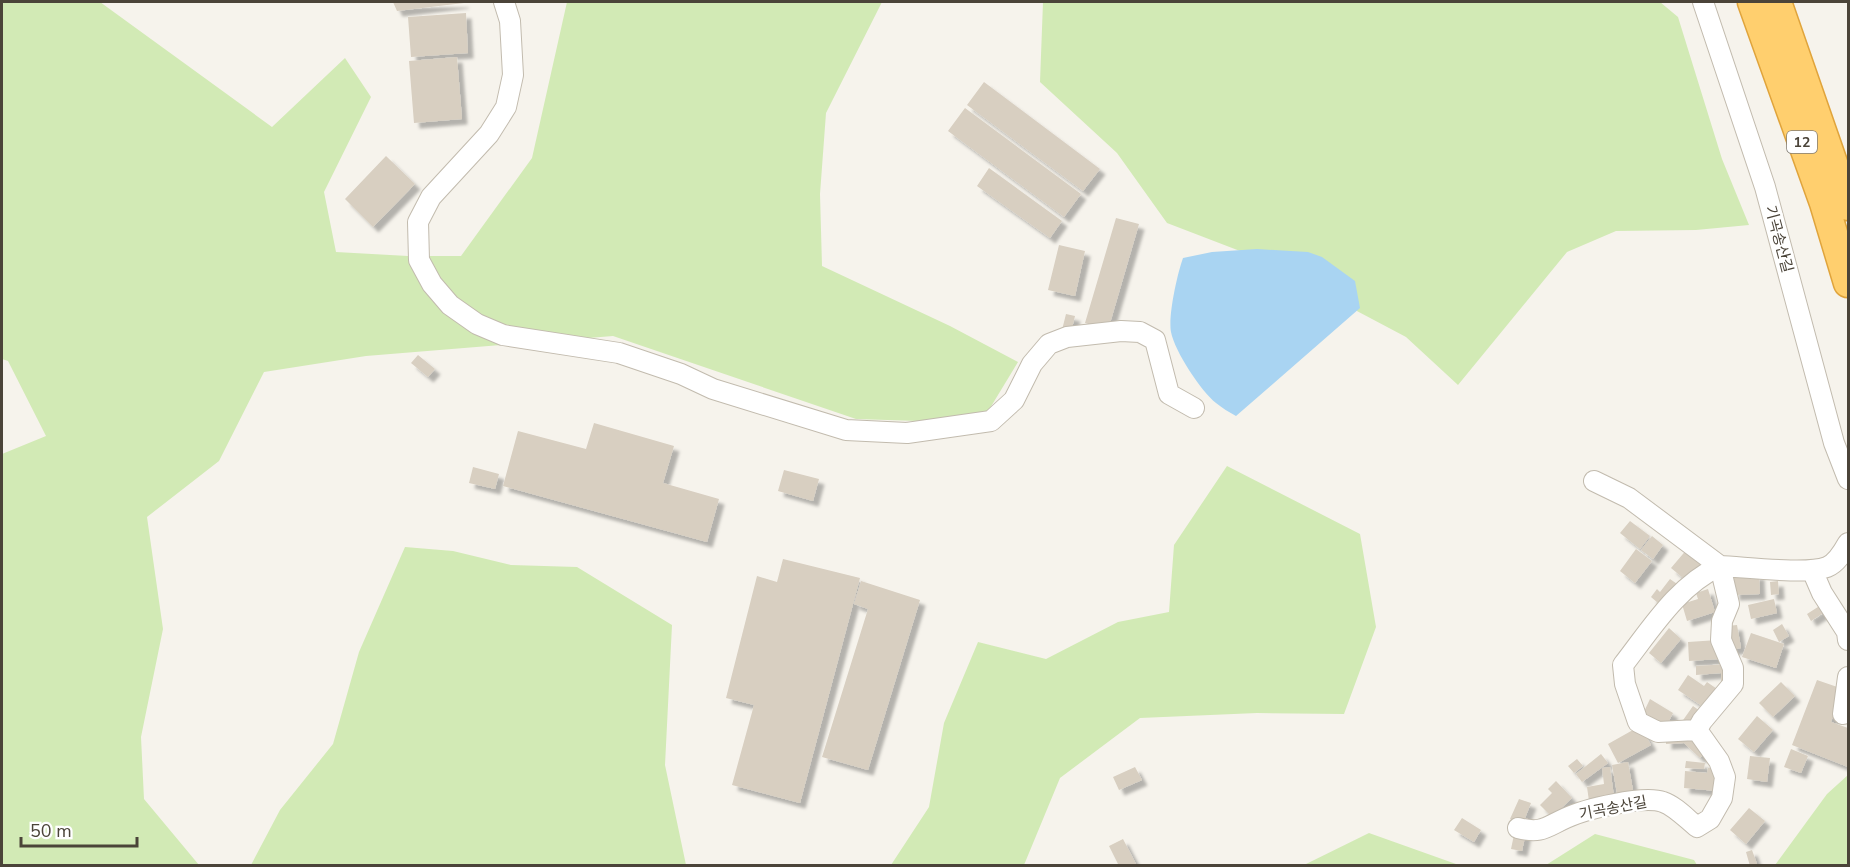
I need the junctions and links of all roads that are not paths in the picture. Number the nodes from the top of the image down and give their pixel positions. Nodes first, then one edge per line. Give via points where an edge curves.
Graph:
1 (504, 2) edge
2 (1703, 2) edge
3 (1752, 2) edge
4 (1777, 2) edge
5 (1848, 206) edge
6 (1848, 283) edge
7 (1194, 408) dead end
8 (1848, 479) edge
9 (1594, 481) dead end
10 (1848, 543) edge
11 (1720, 566) junction
12 (1812, 570) junction
13 (1848, 640) edge
14 (1848, 677) edge
15 (1843, 714) dead end
16 (1697, 730) junction
17 (1518, 828) dead end

1 - 7 street via 510,21 513,75 506,107 489,134 430,197 418,222 419,260 432,284 450,305 477,324 503,335 619,353 712,389 846,430 907,433 991,421 1014,400 1032,364 1049,344 1067,337 1140,332 1155,340 1168,394
2 - 8 street, 기곡송산길 via 1765,187 1834,443
3 - 6 highway, 12 via 1824,203
4 - 5 highway, 12
9 - 11 street via 1629,498
10 - 12 street via 1842,556 1829,567
11 - 12 street
11 - 16 street via 1728,604 1721,640 1733,668 1733,684
11 - 16 street via 1686,588 1623,665 1624,684 1638,722 1658,732
12 - 13 street
14 - 15 street
16 - 17 street, 기곡송산길 via 1719,761 1725,777 1722,798 1710,819 1697,827 1666,803 1652,799 1568,817 1533,832

